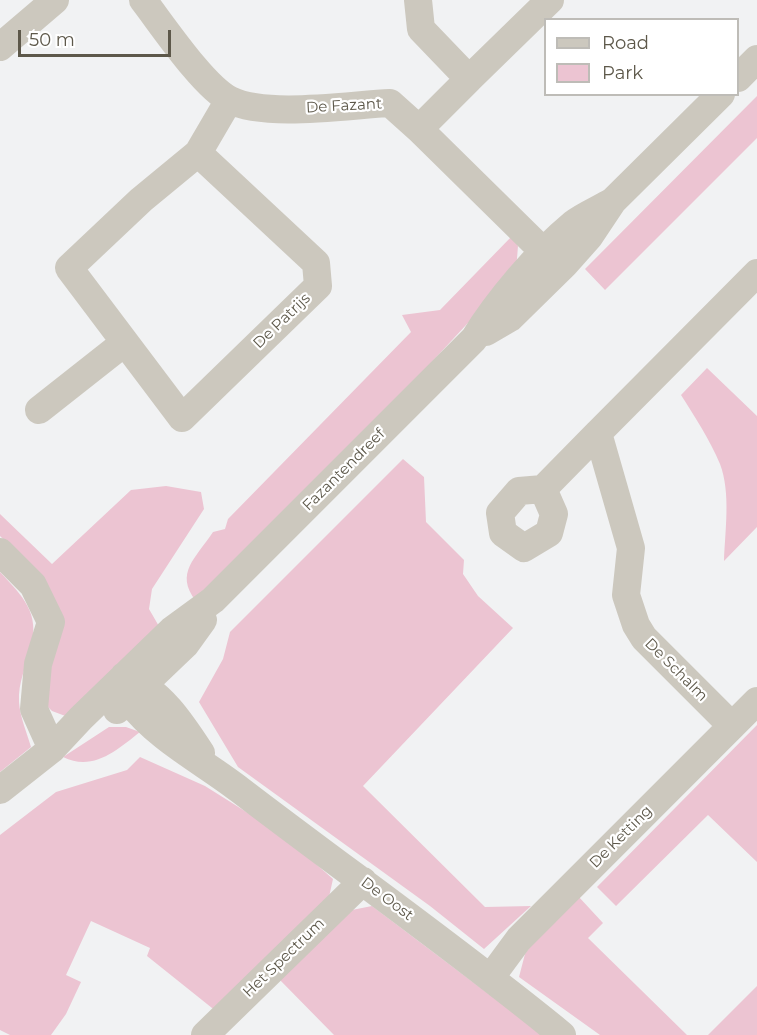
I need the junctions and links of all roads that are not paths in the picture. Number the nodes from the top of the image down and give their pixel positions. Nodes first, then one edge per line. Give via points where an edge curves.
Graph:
1 (55, 0) edge
2 (143, 0) edge
3 (418, 0) edge
4 (550, 0) edge
5 (0, 47) edge
6 (757, 58) edge
7 (739, 77) edge
8 (469, 79) junction
9 (719, 96) edge
10 (229, 100) junction
11 (419, 129) junction
12 (198, 153) junction
13 (555, 259) junction
14 (757, 273) edge
15 (124, 343) junction
16 (39, 410) dead end
17 (598, 433) junction
18 (543, 489) dead end
19 (0, 552) edge
20 (133, 687) junction
21 (757, 702) edge
22 (732, 726) junction
23 (52, 750) junction
24 (0, 790) edge
25 (363, 881) junction
26 (491, 977) junction
27 (205, 1035) edge
28 (562, 1035) edge

1 - 5 street
2 - 10 street, De Fazant via 195,68
3 - 8 street via 421,29
4 - 8 street
6 - 7 street
8 - 11 street
9 - 13 street, Fazantendreef via 613,201 589,237
10 - 11 street, De Fazant via 260,110 390,104
10 - 12 street, De Patrijs
11 - 13 street, De Fazant
12 - 15 street, De Patrijs via 69,268
12 - 15 street, De Patrijs via 316,263 318,286 182,418
13 - 20 street, Fazantendreef via 510,318 474,339 213,600 198,630
14 - 17 street
15 - 16 street
17 - 18 street
17 - 22 street, De Schalm via 631,548 626,596 636,625 644,638
19 - 23 street via 33,585 51,622 38,664 34,709
20 - 23 street, Fazantendreef
20 - 25 street, De Oost via 171,742 211,767
21 - 22 street, De Ketting
22 - 26 street, De Ketting via 519,939
23 - 24 street, Fazantendreef
25 - 26 street, De Oost
25 - 27 street, Het Spectrum
26 - 28 street, De Oost

